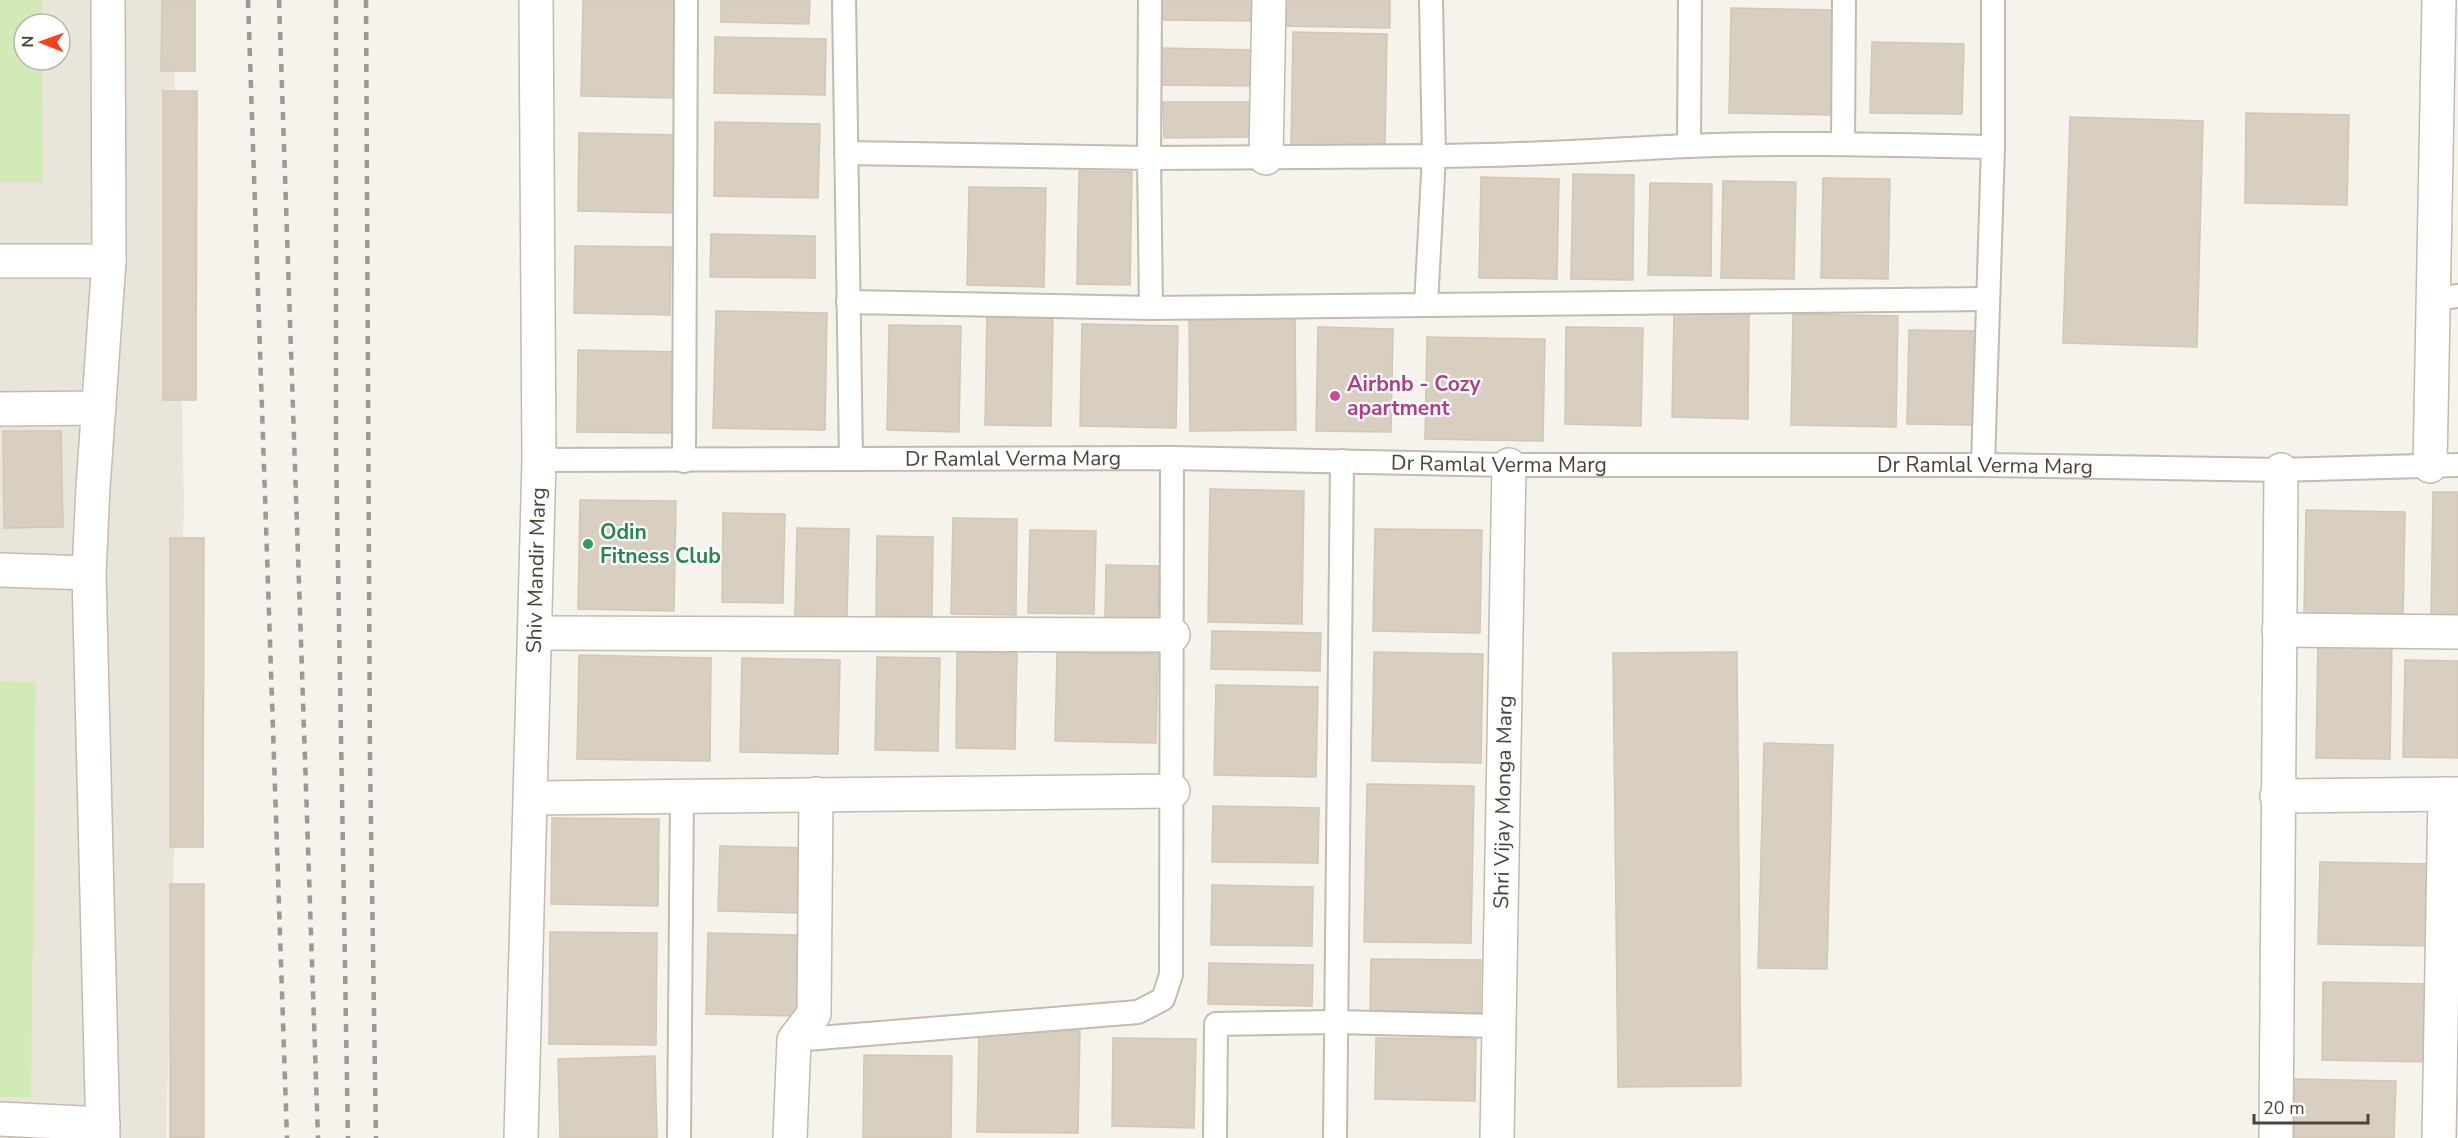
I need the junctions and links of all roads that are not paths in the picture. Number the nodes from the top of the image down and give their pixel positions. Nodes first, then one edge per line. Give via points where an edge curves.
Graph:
1 (108, 0) edge
2 (536, 0) edge
3 (687, 0) edge
4 (844, 0) edge
5 (1150, 0) edge
6 (1269, 0) edge
7 (1431, 0) edge
8 (1690, 0) edge
9 (1844, 0) edge
10 (1993, 0) edge
11 (2439, 0) edge
12 (1843, 144) junction
13 (1689, 146) junction
14 (1993, 147) junction
15 (846, 153) junction
16 (1434, 156) junction
17 (1149, 158) junction
18 (1266, 158) junction
19 (0, 261) edge
20 (109, 261) junction
21 (2445, 297) edge
22 (1987, 299) junction
23 (848, 302) junction
24 (1426, 305) junction
25 (1151, 308) junction
26 (99, 408) junction
27 (0, 410) edge
28 (1172, 458) junction
29 (851, 459) junction
30 (539, 460) junction
31 (684, 461) junction
32 (1342, 461) junction
33 (1509, 465) junction
34 (1983, 465) junction
35 (2444, 465) edge
36 (2281, 470) junction
37 (0, 570) edge
38 (89, 573) junction
39 (2279, 630) junction
40 (2458, 632) edge
41 (535, 633) junction
42 (1173, 635) junction
43 (1173, 791) junction
44 (816, 794) junction
45 (2452, 794) edge
46 (682, 796) junction
47 (2277, 796) junction
48 (531, 798) junction
49 (1335, 1022) junction
50 (1498, 1026) junction
51 (794, 1040) junction
52 (0, 1119) edge
53 (103, 1131) edge
54 (521, 1138) edge
55 (679, 1138) edge
56 (790, 1138) edge
57 (1215, 1138) edge
58 (1335, 1138) edge
59 (1497, 1138) edge
60 (2276, 1138) edge
61 (2439, 1138) edge

1 - 20 street
2 - 30 street, Shiv Mandir Marg
3 - 31 lane
4 - 15 lane
5 - 17 lane
6 - 18 street
7 - 16 lane
8 - 13 lane
9 - 12 lane
10 - 14 lane
11 - 21 street
12 - 13 lane
12 - 14 lane
13 - 16 lane
14 - 22 lane
15 - 17 lane
15 - 23 lane
16 - 18 lane
16 - 24 lane
17 - 18 lane
17 - 25 lane
19 - 20 street
20 - 26 street
21 - 35 street
22 - 24 lane
22 - 34 lane
23 - 25 lane
23 - 29 lane
24 - 25 lane
26 - 27 street
26 - 38 street
28 - 29 lane, Dr Ramlal Verma Marg
28 - 32 lane, Dr Ramlal Verma Marg
28 - 42 lane
29 - 31 lane, Dr Ramlal Verma Marg
30 - 31 lane, Dr Ramlal Verma Marg
30 - 41 street, Shiv Mandir Marg
32 - 33 lane, Dr Ramlal Verma Marg
32 - 49 lane
33 - 34 lane, Dr Ramlal Verma Marg
33 - 50 street, Shri Vijay Monga Marg
34 - 36 lane, Dr Ramlal Verma Marg
35 - 36 lane, Dr Ramlal Verma Marg
36 - 39 street
37 - 38 street
38 - 53 street
39 - 40 street
39 - 47 street
41 - 42 street
41 - 48 street, Shiv Mandir Marg
42 - 43 lane
43 - 44 street
43 - 51 lane via 1171,975 1163,999 1138,1012
44 - 46 street
44 - 51 street via 814,1014
45 - 47 street
45 - 61 street
46 - 48 street
46 - 55 lane
47 - 60 street
48 - 54 street, Shiv Mandir Marg
49 - 50 lane
49 - 57 lane via 1216,1024
49 - 58 lane
50 - 59 street, Shri Vijay Monga Marg
51 - 56 street
52 - 53 street

